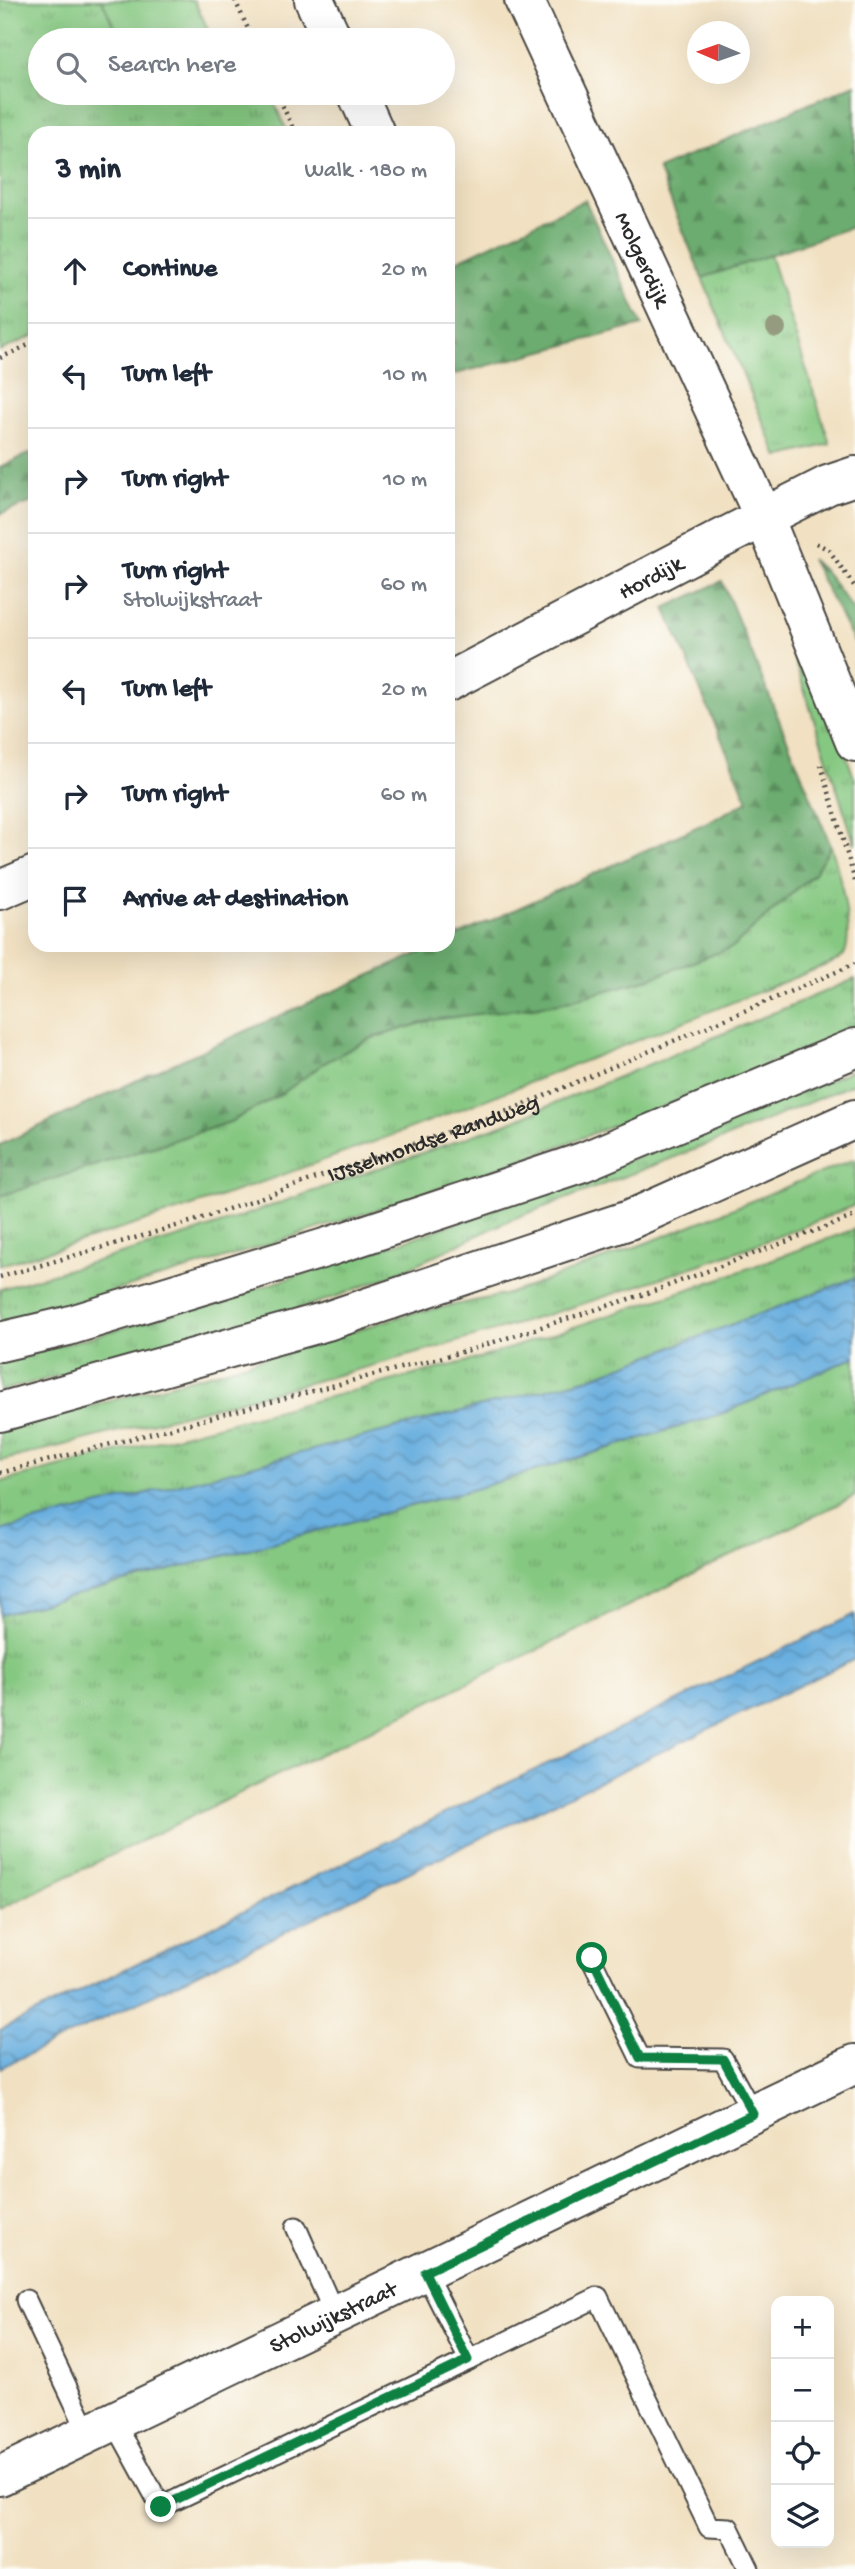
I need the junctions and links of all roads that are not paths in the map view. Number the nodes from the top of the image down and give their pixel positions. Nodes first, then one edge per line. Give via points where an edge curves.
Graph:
1 (314, 0) edge
2 (524, 0) edge
3 (327, 28) edge
4 (362, 105) edge
5 (372, 126) edge
6 (855, 476) edge
7 (764, 517) junction
8 (855, 676) edge
9 (455, 678) edge
10 (855, 742) edge
11 (28, 878) edge
12 (0, 890) edge
13 (855, 1048) edge
14 (855, 1119) edge
15 (0, 1342) edge
16 (0, 1412) edge
17 (592, 1958) dead end
18 (855, 2064) edge
19 (753, 2114) junction
20 (296, 2227) dead end
21 (425, 2272) junction
22 (26, 2300) dead end
23 (335, 2315) junction
24 (468, 2360) junction
25 (102, 2428) junction
26 (0, 2476) edge
27 (750, 2569) edge

1 - 3 street
2 - 7 street, Molgerdijk
4 - 5 street
6 - 7 street, Hordijk
7 - 8 street, Molgerdijk
7 - 9 street, Hordijk
7 - 10 street, Molgerdijk
11 - 12 street
13 - 15 street via 583,1162 328,1247 68,1326
14 - 16 street via 629,1220 327,1321
17 - 19 lane via 640,2058 723,2059
18 - 19 street, Stolwijkstraat
19 - 21 street, Stolwijkstraat
20 - 23 lane
21 - 23 street, Stolwijkstraat
21 - 24 lane
22 - 25 lane
23 - 25 street, Stolwijkstraat
24 - 25 lane via 161,2507
24 - 27 lane via 598,2297 709,2527 729,2528
25 - 26 street, Stolwijkstraat

